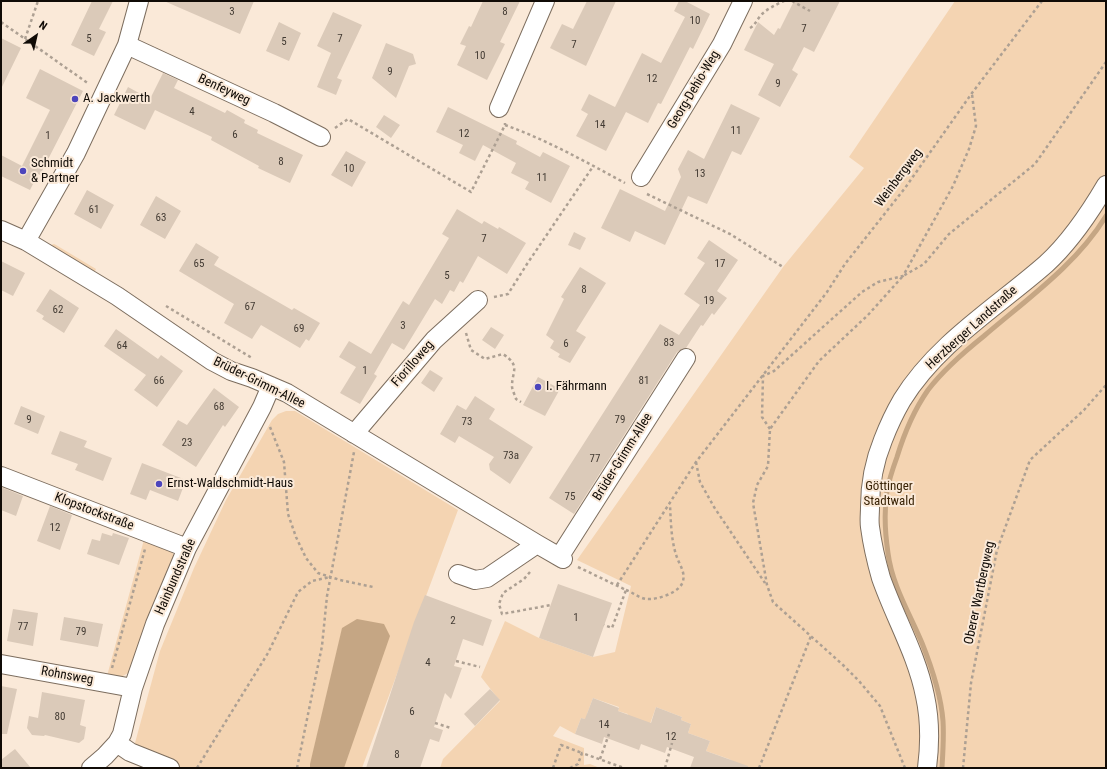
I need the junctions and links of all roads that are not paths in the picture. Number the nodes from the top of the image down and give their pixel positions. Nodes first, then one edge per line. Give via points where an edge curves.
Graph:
1 (139, 1) edge
2 (545, 1) edge
3 (743, 1) edge
4 (127, 45) junction
5 (499, 108) road end
6 (321, 137) road end
7 (637, 184) road end
8 (1106, 185) edge
9 (1, 230) edge
10 (26, 241) junction
11 (478, 300) road end
12 (686, 358) dead end
13 (270, 386) junction
14 (356, 435) junction
15 (1, 476) edge
16 (537, 544) junction
17 (187, 548) junction
18 (458, 574) dead end
19 (1, 664) edge
20 (133, 688) junction
21 (117, 743) junction
22 (91, 768) edge
23 (170, 768) edge
24 (927, 768) edge

1 - 4 street
2 - 5 street
3 - 7 street, Georg-Dehio-Weg via 722,44
4 - 6 street, Benfeyweg
4 - 10 street via 76,153
8 - 24 street, Herzberger Landstraße via 1069,239 1046,263 947,346 924,371 902,400 877,454 872,474 870,526 881,577 913,655 925,697 929,741
9 - 10 street, Brüder-Grimm-Allee
10 - 13 street, Brüder-Grimm-Allee via 116,296 212,361
11 - 14 street, Fiorilloweg via 434,340
12 - 16 street, Brüder-Grimm-Allee via 562,558
13 - 14 street, Brüder-Grimm-Allee via 287,393
13 - 17 street, Hainbundstraße via 262,407
14 - 16 street, Brüder-Grimm-Allee
15 - 17 street, Klopstockstraße
16 - 18 street via 487,578 475,580
17 - 20 street, Hainbundstraße via 155,624
19 - 20 street, Rohnsweg
20 - 21 street, Hainbundstraße via 122,734
21 - 22 street, Hainbundstraße
21 - 23 street via 130,752

